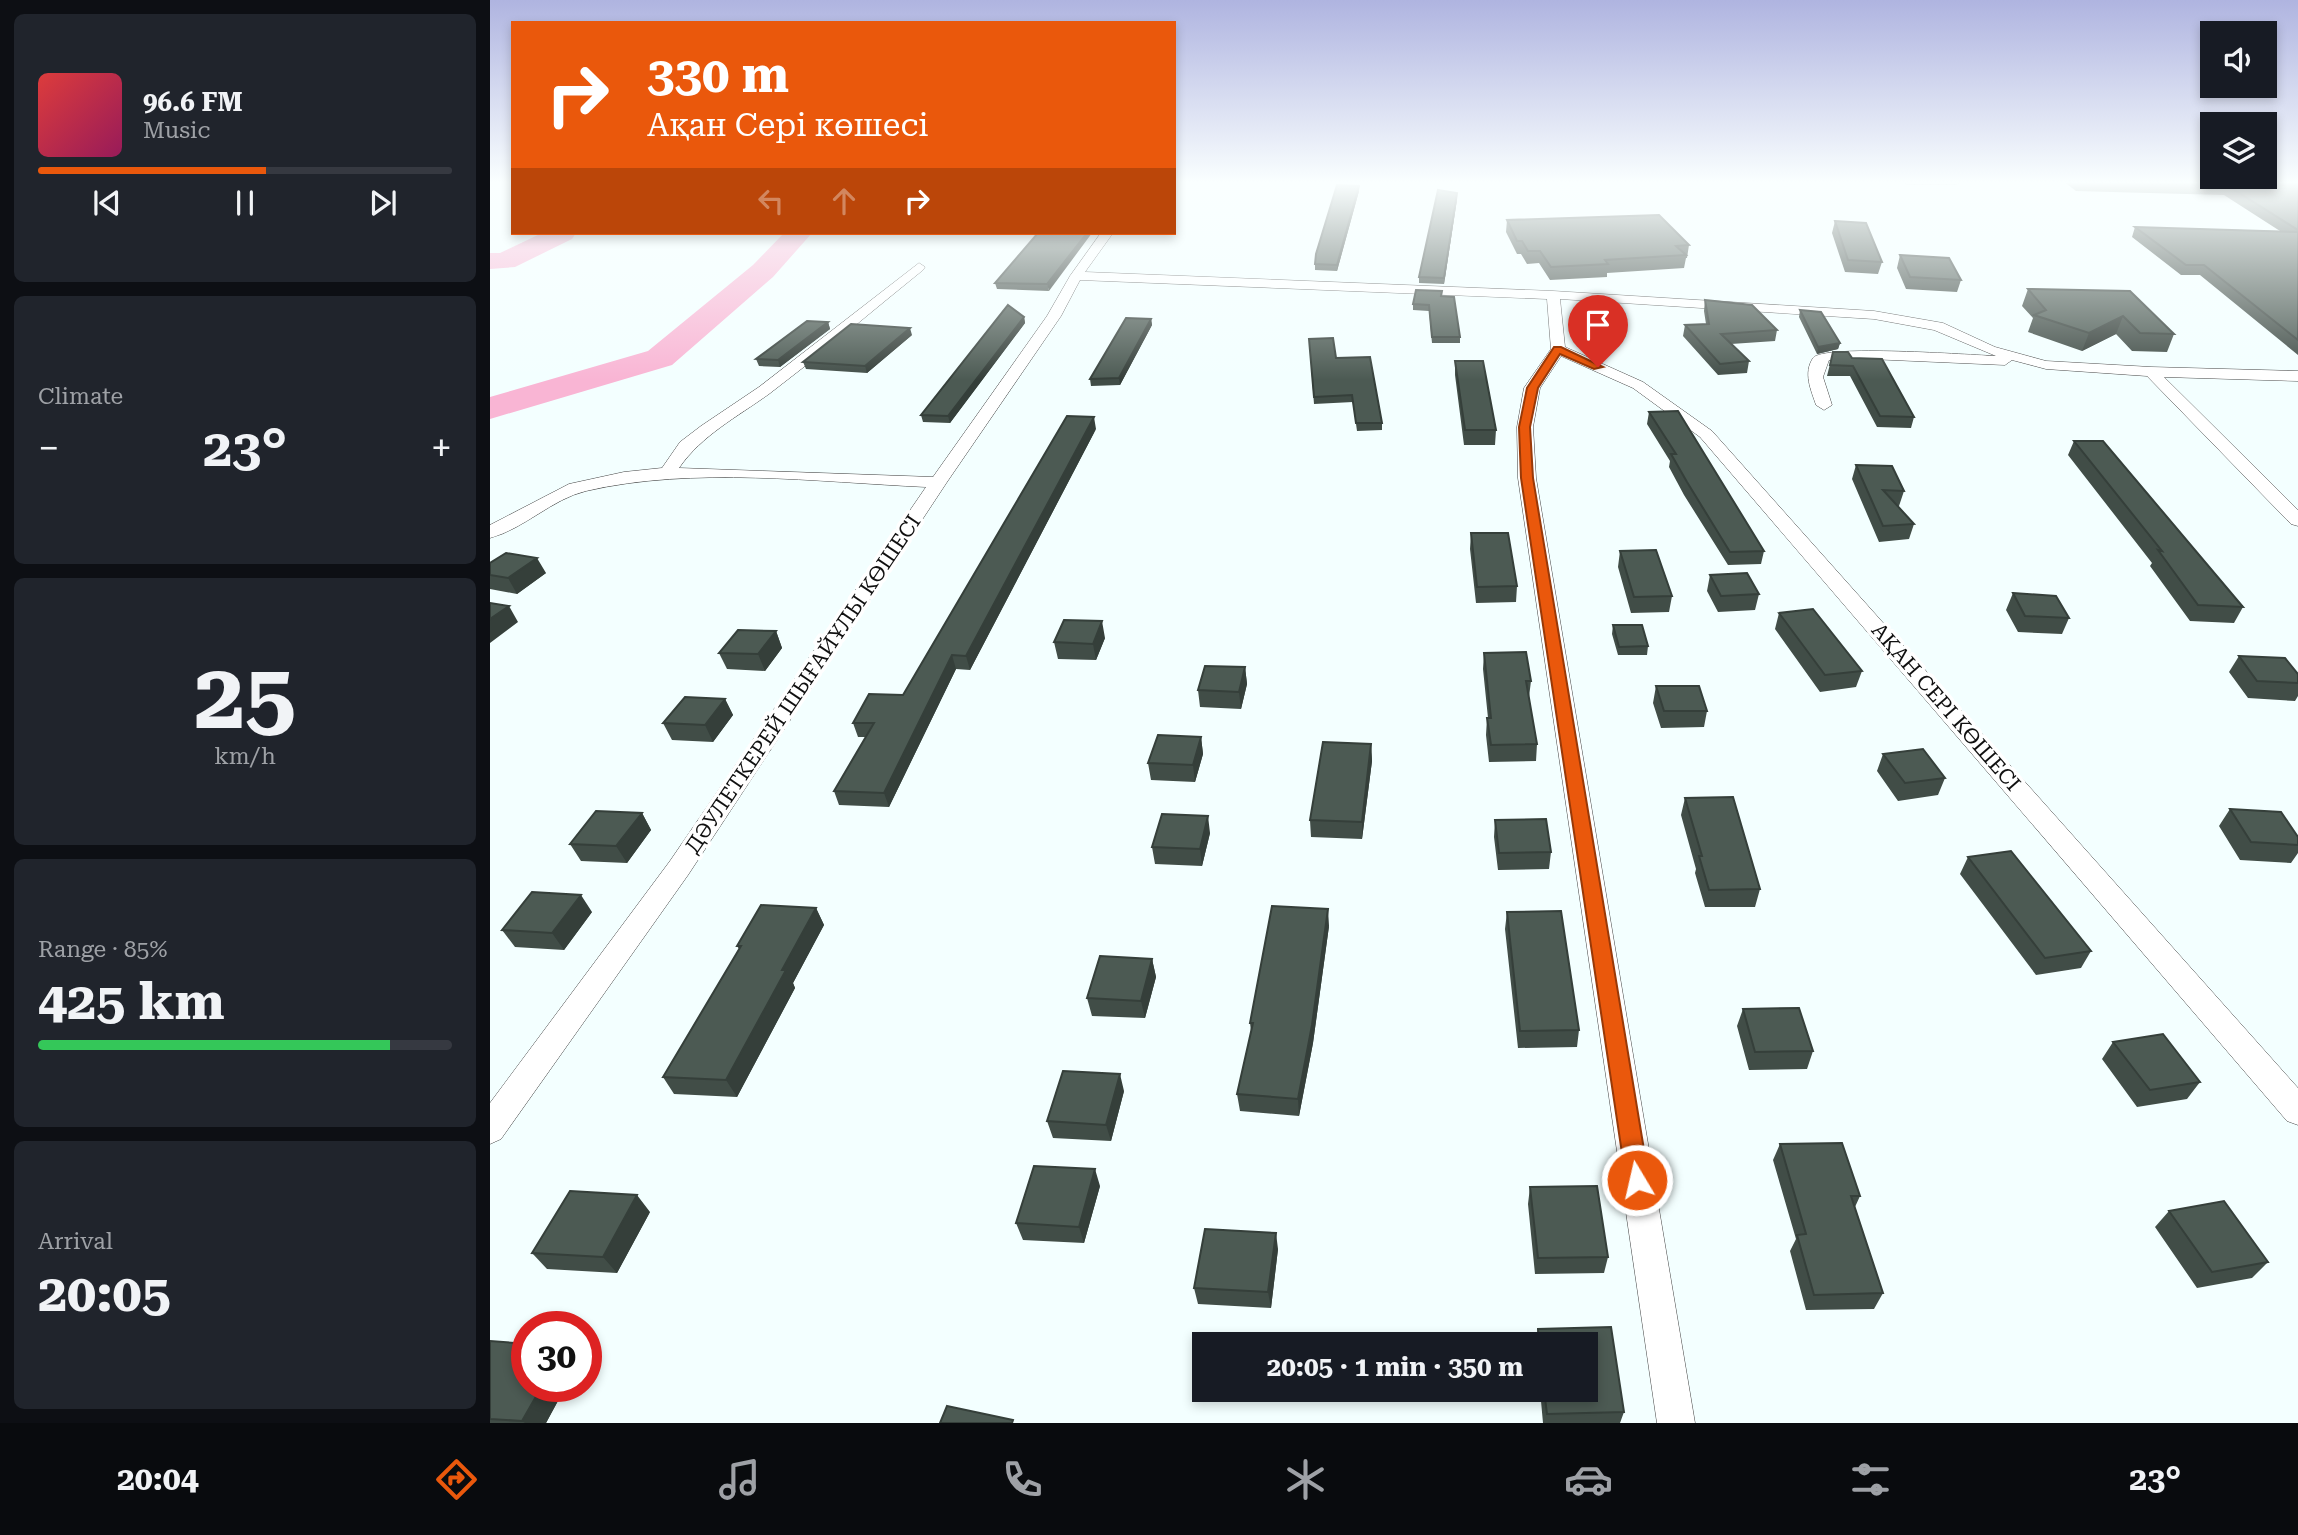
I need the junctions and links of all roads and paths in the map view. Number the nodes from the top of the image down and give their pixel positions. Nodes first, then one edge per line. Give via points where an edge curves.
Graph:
1 (1097, 247) edge
2 (919, 267) dead end
3 (1076, 276) junction
4 (1553, 295) junction
5 (1558, 349) junction
6 (2018, 360) junction
7 (2151, 372) junction
8 (2298, 376) edge
9 (1824, 405) dead end
10 (667, 473) junction
11 (938, 482) junction
12 (2298, 520) edge
13 (490, 532) edge
14 (2298, 1111) edge
15 (490, 1129) edge
16 (1676, 1423) edge

1 - 3 street, ДӘУЛЕТКЕРЕЙ ШЫҒАЙҰЛЫ КӨШЕСІ
2 - 10 street via 764,390 706,429 686,446
3 - 4 street
3 - 11 street, ДӘУЛЕТКЕРЕЙ ШЫҒАЙҰЛЫ КӨШЕСІ via 1054,316
4 - 5 street
4 - 6 street via 1874,315 1938,326
5 - 14 street, АҚАН СЕРІ КӨШЕСІ via 1638,385 1706,434
5 - 16 street via 1532,388 1525,427 1527,478
6 - 7 street
6 - 9 street via 1826,356 1820,359 1815,377
7 - 8 street
7 - 12 street
10 - 11 street
10 - 13 street via 575,488
11 - 15 street, ДӘУЛЕТКЕРЕЙ ШЫҒАЙҰЛЫ КӨШЕСІ via 679,868

